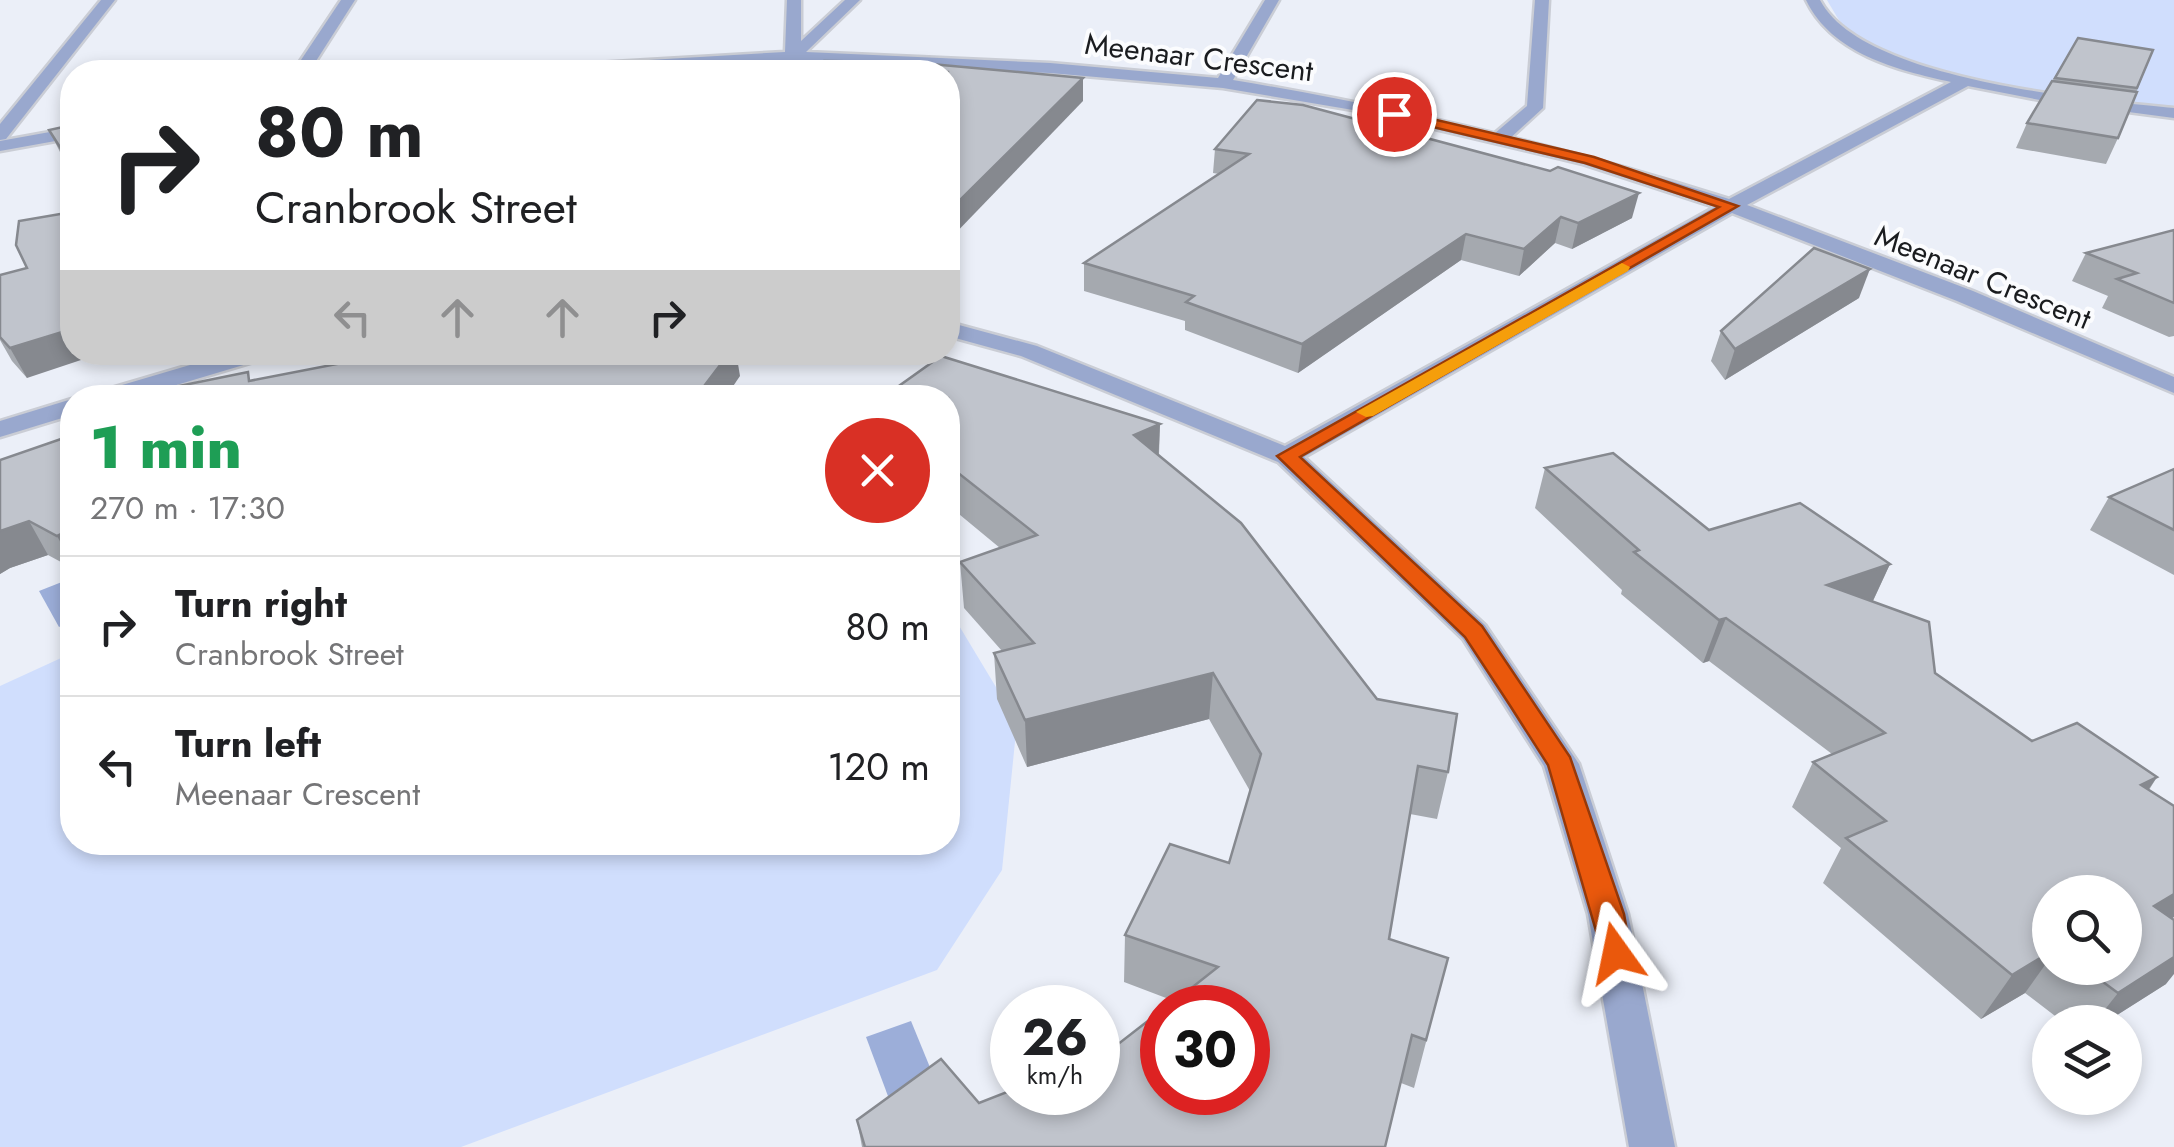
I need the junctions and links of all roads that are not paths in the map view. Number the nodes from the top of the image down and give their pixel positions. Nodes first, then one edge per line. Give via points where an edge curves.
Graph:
1 (108, 0) edge
2 (348, 0) edge
3 (794, 0) edge
4 (853, 0) edge
5 (1272, 0) edge
6 (1542, 0) edge
7 (1812, 0) edge
8 (793, 56) junction
9 (309, 60) edge
10 (727, 60) edge
11 (879, 60) edge
12 (960, 64) edge
13 (1964, 82) junction
14 (1222, 83) junction
15 (2174, 113) edge
16 (0, 135) edge
17 (60, 135) edge
18 (1500, 138) junction
19 (0, 146) edge
20 (1731, 206) junction
21 (960, 332) edge
22 (217, 365) edge
23 (149, 385) edge
24 (2174, 386) edge
25 (60, 411) edge
26 (0, 429) edge
27 (1287, 456) junction
28 (1652, 1147) edge

1 - 16 street
2 - 9 street
3 - 8 street
4 - 8 street
5 - 14 street
6 - 18 street via 1535,108
7 - 13 street via 1829,28 1871,52
8 - 10 street, Meenaar Crescent
8 - 11 street, Meenaar Crescent
12 - 14 street, Meenaar Crescent
13 - 15 street
13 - 20 street
14 - 18 street, Meenaar Crescent
17 - 19 street
18 - 20 street, Meenaar Crescent
20 - 24 street, Meenaar Crescent
20 - 27 street
21 - 27 street via 1028,351
22 - 23 street
25 - 26 street
27 - 28 street via 1474,632 1561,764 1608,914

